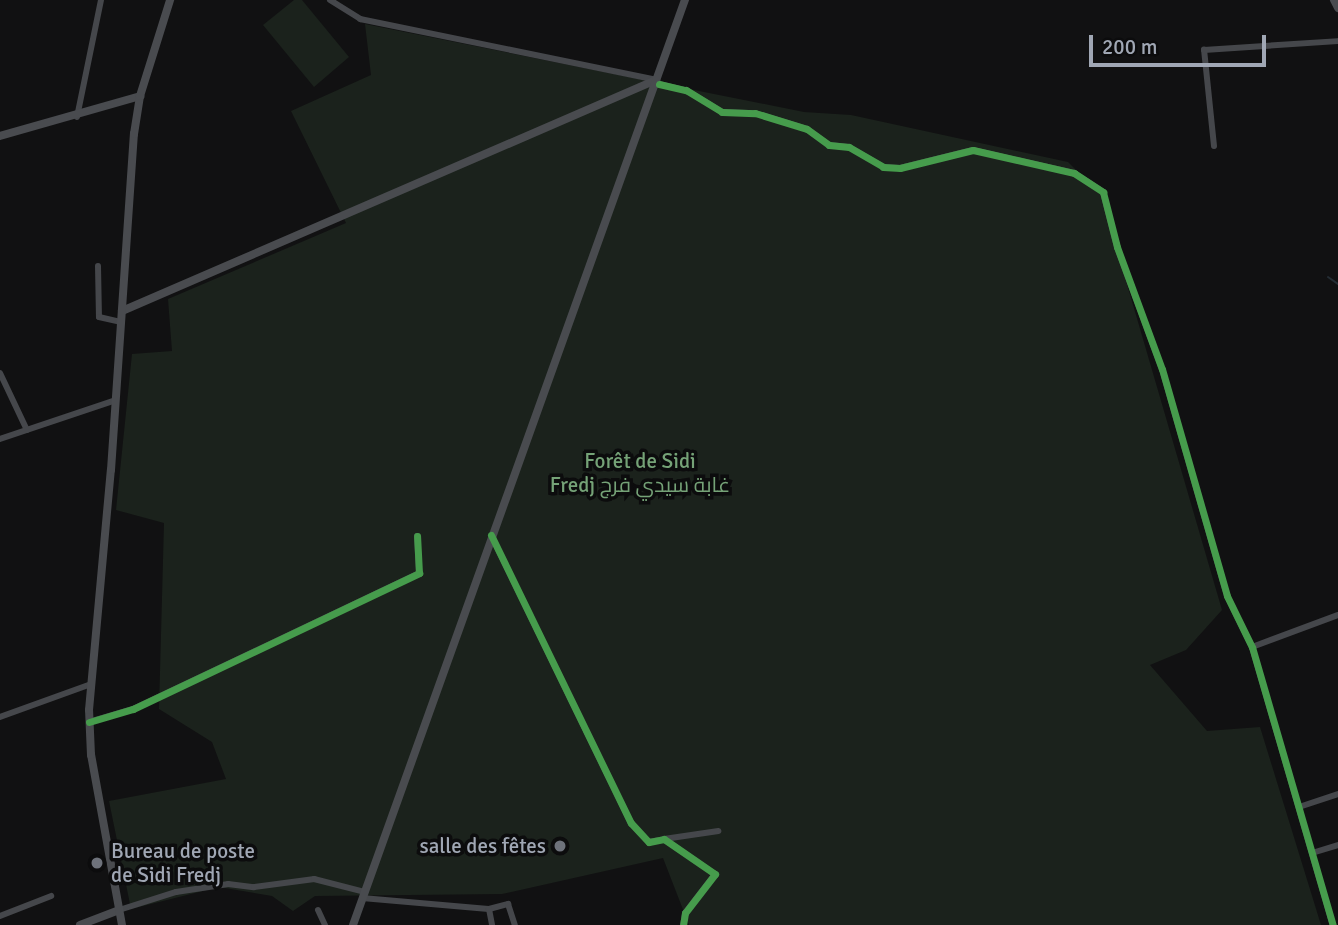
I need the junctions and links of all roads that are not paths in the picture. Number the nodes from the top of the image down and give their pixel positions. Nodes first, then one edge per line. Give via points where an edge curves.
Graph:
1 (101, 0) edge
2 (170, 0) edge
3 (330, 0) edge
4 (685, 0) edge
5 (1334, 0) edge
6 (1338, 8) edge
7 (1338, 41) edge
8 (658, 82) junction
9 (140, 96) junction
10 (77, 117) junction
11 (0, 136) edge
12 (1214, 146) dead end
13 (98, 266) dead end
14 (122, 311) junction
15 (121, 322) junction
16 (0, 373) edge
17 (116, 400) junction
18 (27, 430) junction
19 (0, 439) edge
20 (491, 535) junction
21 (417, 536) dead end
22 (1338, 615) edge
23 (1252, 647) junction
24 (91, 684) junction
25 (0, 717) edge
26 (89, 722) junction
27 (1338, 794) edge
28 (1299, 807) junction
29 (718, 831) dead end
30 (664, 839) junction
31 (1338, 845) edge
32 (1312, 853) junction
33 (364, 895) junction
34 (51, 897) dead end
35 (489, 909) junction
36 (119, 910) junction
37 (318, 910) dead end
38 (0, 916) edge
39 (1335, 924) edge
40 (80, 925) edge
41 (122, 925) edge
42 (324, 925) edge
43 (353, 925) edge
44 (492, 925) edge
45 (515, 925) edge
46 (683, 925) edge

1 - 10 street
2 - 9 main road
3 - 8 street via 360,19
4 - 8 main road
5 - 6 main road
7 - 12 street via 1204,50
8 - 14 main road
8 - 20 main road
8 - 23 street via 686,90 722,112 755,113 807,129 829,145 847,146 891,169 973,150 1074,173 1097,186 1108,202 1117,247 1162,369 1227,596
9 - 10 main road
9 - 14 main road
10 - 11 main road
13 - 15 street via 99,317
14 - 15 main road
15 - 17 main road
16 - 18 street
17 - 18 street
17 - 24 main road
18 - 19 street
20 - 30 street via 618,803 649,842
20 - 33 main road
21 - 26 street via 419,573 133,709
22 - 23 street
23 - 28 street
24 - 25 street
24 - 26 main road
26 - 36 main road
27 - 28 street
28 - 32 street
29 - 30 street
30 - 46 street via 715,874 685,913
31 - 32 street
32 - 39 street
33 - 35 street
33 - 36 street via 314,878 176,892
33 - 43 main road
34 - 38 street
35 - 44 street
35 - 45 street via 508,904
36 - 40 main road
36 - 41 main road
37 - 42 street

